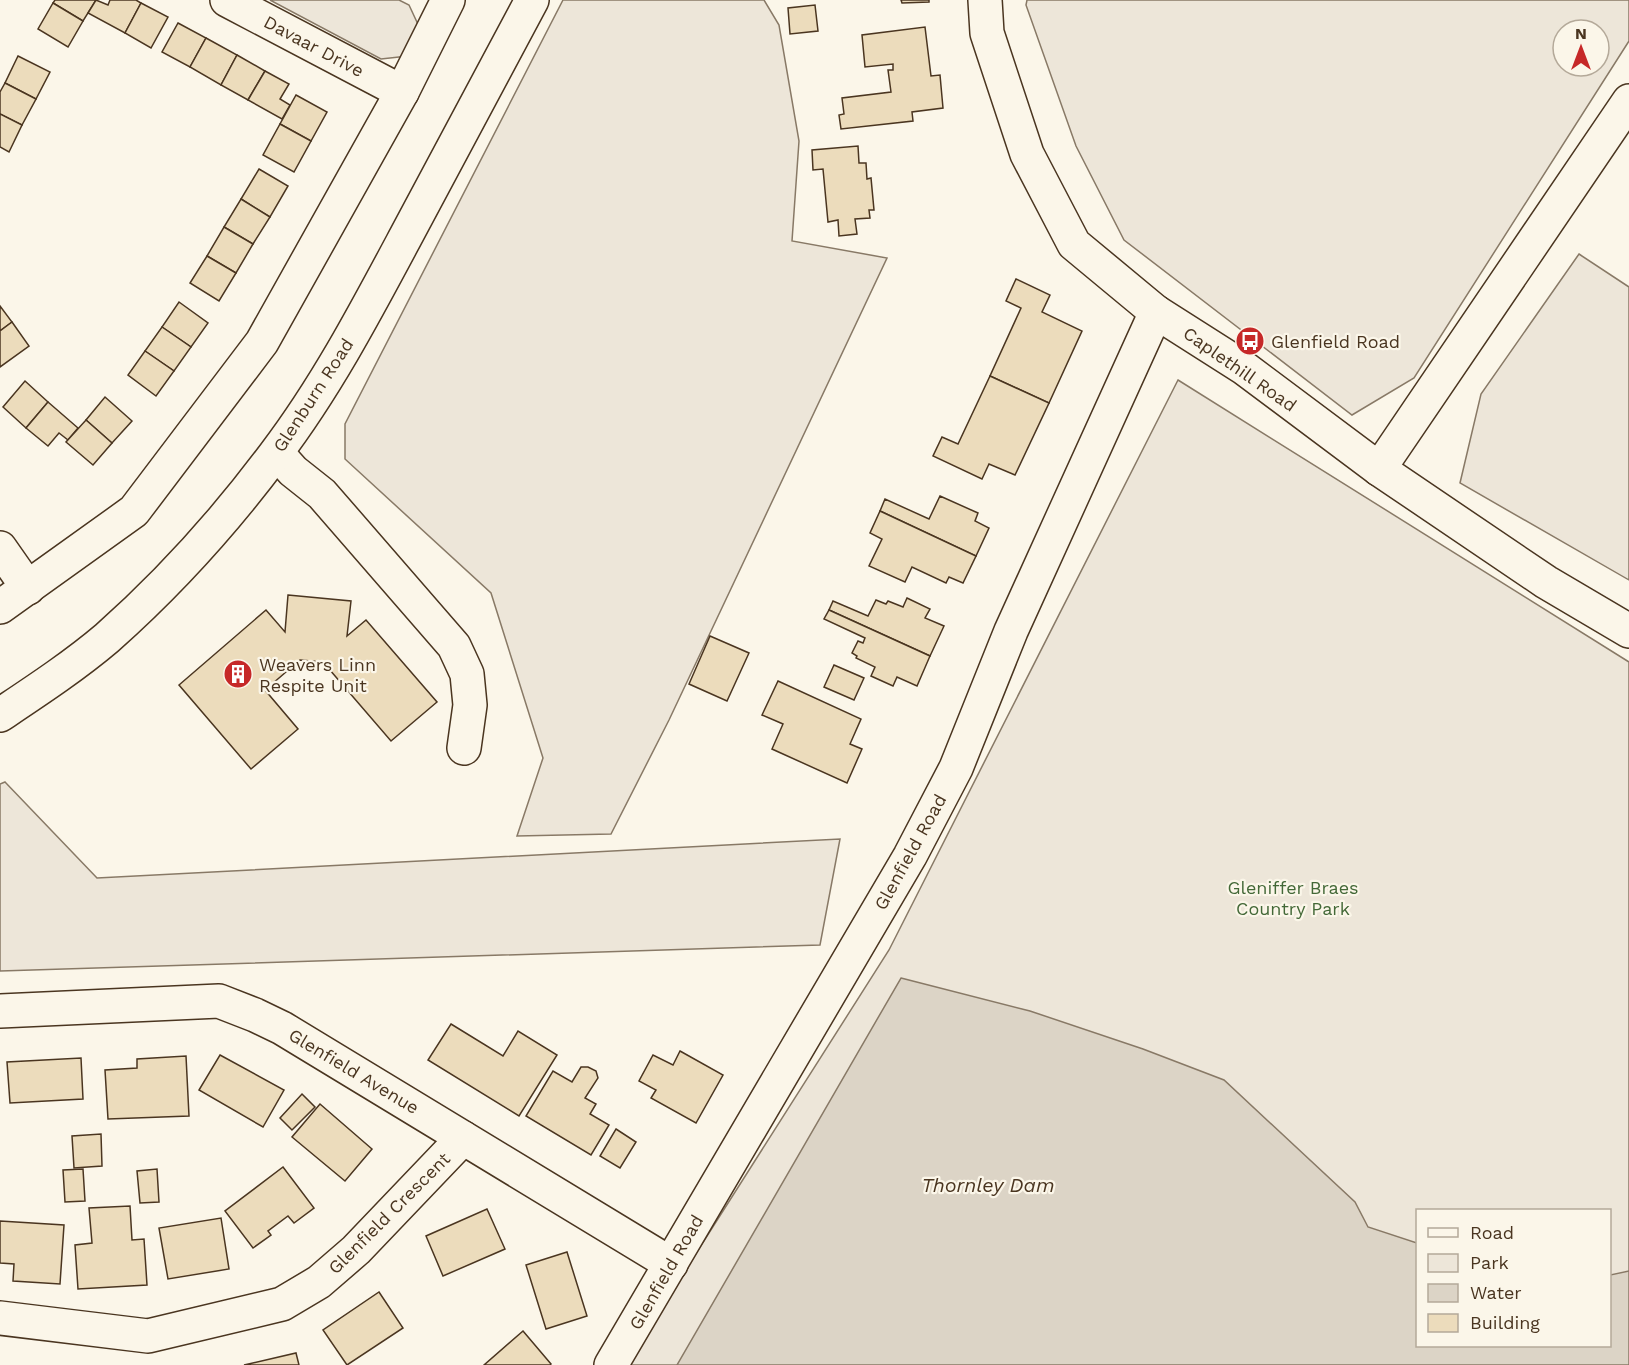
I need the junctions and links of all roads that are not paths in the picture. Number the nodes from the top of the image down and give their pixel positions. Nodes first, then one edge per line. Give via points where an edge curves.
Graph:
1 (227, 0) edge
2 (532, 0) edge
3 (985, 0) edge
4 (444, 1) edge
5 (402, 92) junction
6 (1629, 101) edge
7 (1156, 312) junction
8 (276, 453) junction
9 (1379, 469) junction
10 (0, 548) edge
11 (28, 588) junction
12 (0, 607) edge
13 (1629, 631) edge
14 (0, 715) edge
15 (464, 748) dead end
16 (0, 1011) edge
17 (463, 1138) junction
18 (671, 1263) junction
19 (0, 1318) edge
20 (611, 1365) edge

1 - 5 street, Davaar Drive
2 - 8 street, Glenburn Road via 371,301
3 - 7 street, Caplethill Road via 987,33 1027,154 1074,244
4 - 5 street
5 - 11 street via 262,342 134,511
6 - 9 street
7 - 9 street, Caplethill Road via 1244,368
7 - 18 street, Glenfield Road via 1011,631 956,768 904,866
8 - 14 street, Glenburn Road via 190,558 150,598 105,639
8 - 15 street via 322,494 454,646 467,674 470,705
9 - 13 street, Caplethill Road via 1546,582
10 - 11 street
11 - 12 street
16 - 17 street, Glenfield Avenue via 219,1001 282,1028
17 - 18 street, Glenfield Avenue
17 - 19 street, Glenfield Crescent via 356,1250 319,1282 282,1304 148,1336
18 - 20 street, Glenfield Road

